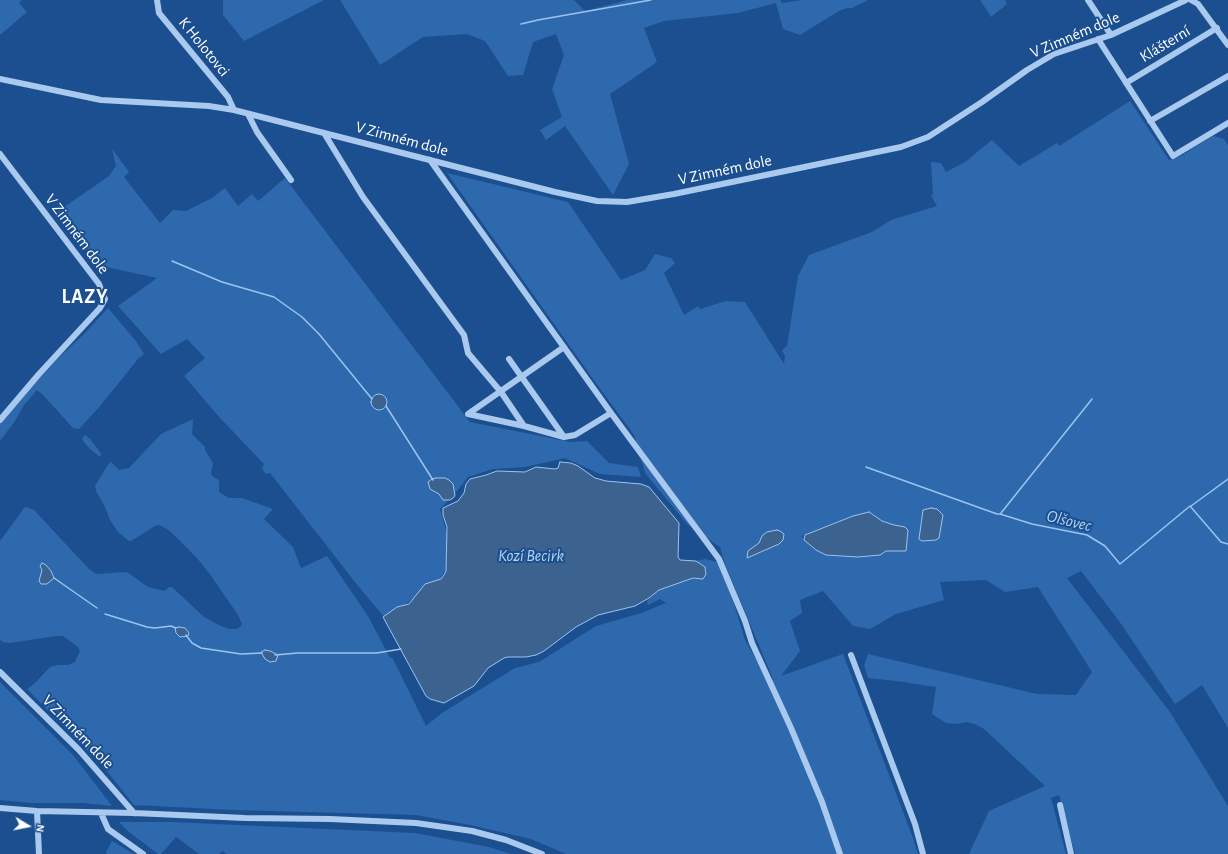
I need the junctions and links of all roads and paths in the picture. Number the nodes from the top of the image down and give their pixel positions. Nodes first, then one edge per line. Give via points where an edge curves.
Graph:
1 (157, 0) edge
2 (1088, 0) edge
3 (1186, 0) edge
4 (1191, 0) edge
5 (1178, 2) edge
6 (1217, 28) junction
7 (1111, 35) junction
8 (1098, 40) junction
9 (1228, 45) edge
10 (1228, 76) edge
11 (0, 79) edge
12 (1126, 83) junction
13 (234, 110) junction
14 (248, 114) junction
15 (1150, 120) junction
16 (1228, 123) edge
17 (324, 133) junction
18 (0, 154) edge
19 (430, 160) junction
20 (291, 180) dead end
21 (564, 348) junction
22 (509, 359) dead end
23 (522, 378) junction
24 (501, 392) junction
25 (611, 412) junction
26 (0, 420) edge
27 (524, 426) junction
28 (564, 437) junction
29 (851, 655) dead end
30 (0, 672) edge
31 (1060, 805) dead end
32 (0, 808) edge
33 (37, 811) junction
34 (101, 813) junction
35 (134, 813) junction
36 (39, 854) edge
37 (143, 854) edge
38 (542, 854) edge
39 (840, 854) edge
40 (923, 854) edge
41 (1071, 854) edge

1 - 13 street, K Holotovci via 159,13 228,97
2 - 7 street
3 - 5 street, V Zimném dole
4 - 6 street, Klášterní via 1198,4
5 - 7 street, V Zimném dole
6 - 9 street, Klášterní
6 - 12 street, Klášterní
7 - 8 street, V Zimném dole
8 - 12 street
8 - 19 street, V Zimném dole via 1054,54 928,137 901,148 674,194 627,202 597,200 555,192
10 - 15 street
11 - 13 street, V Zimném dole via 101,100 209,106
12 - 15 street
13 - 14 street, V Zimném dole
14 - 17 street, V Zimném dole
14 - 20 street via 257,132
15 - 16 street via 1172,156
17 - 19 street, V Zimném dole
17 - 24 street via 363,197 464,335 468,354
18 - 26 street, V Zimném dole via 99,284 105,299 100,308
19 - 21 street
21 - 23 street
21 - 25 street
22 - 23 street
23 - 24 street
23 - 28 street
24 - 27 street
24 - 27 street via 468,414
25 - 28 street via 575,435
25 - 39 street via 719,559 752,643 822,802
27 - 28 street
29 - 40 street via 915,824
30 - 35 street, V Zimném dole via 79,750
31 - 41 street
32 - 33 street
33 - 34 street
33 - 36 street
34 - 35 street
34 - 37 street via 108,829
35 - 38 street via 416,823 472,831 506,840

